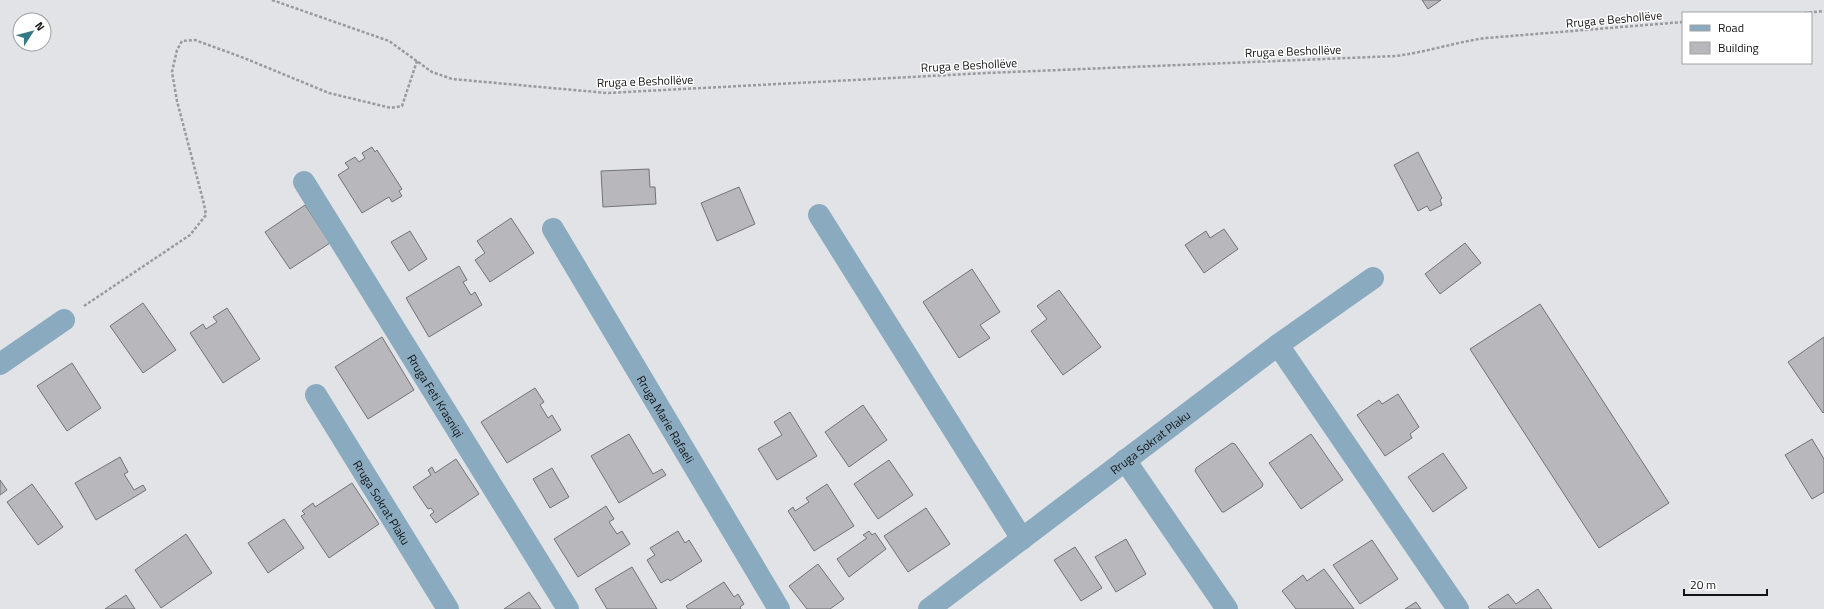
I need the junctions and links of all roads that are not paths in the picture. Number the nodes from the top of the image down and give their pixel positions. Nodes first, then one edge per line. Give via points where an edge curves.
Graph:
1 (304, 182) dead end
2 (819, 215) dead end
3 (553, 230) dead end
4 (1373, 278) dead end
5 (64, 320) road end
6 (1278, 345) junction
7 (0, 364) edge
8 (316, 395) dead end
9 (1125, 460) junction
10 (1022, 539) junction
11 (448, 609) edge
12 (568, 609) edge
13 (779, 609) edge
14 (929, 609) edge
15 (1227, 609) edge
16 (1458, 609) edge

1 - 12 street, Rruga Feti Krasniqi
2 - 10 street
3 - 13 street, Rruga Marie Rafaeli
4 - 6 street, Rruga Sokrat Plaku
5 - 7 street
6 - 9 street, Rruga Sokrat Plaku
6 - 16 street
8 - 11 street, Rruga Sokrat Plaku
9 - 10 street, Rruga Sokrat Plaku
9 - 15 street
10 - 14 street, Rruga Sokrat Plaku

